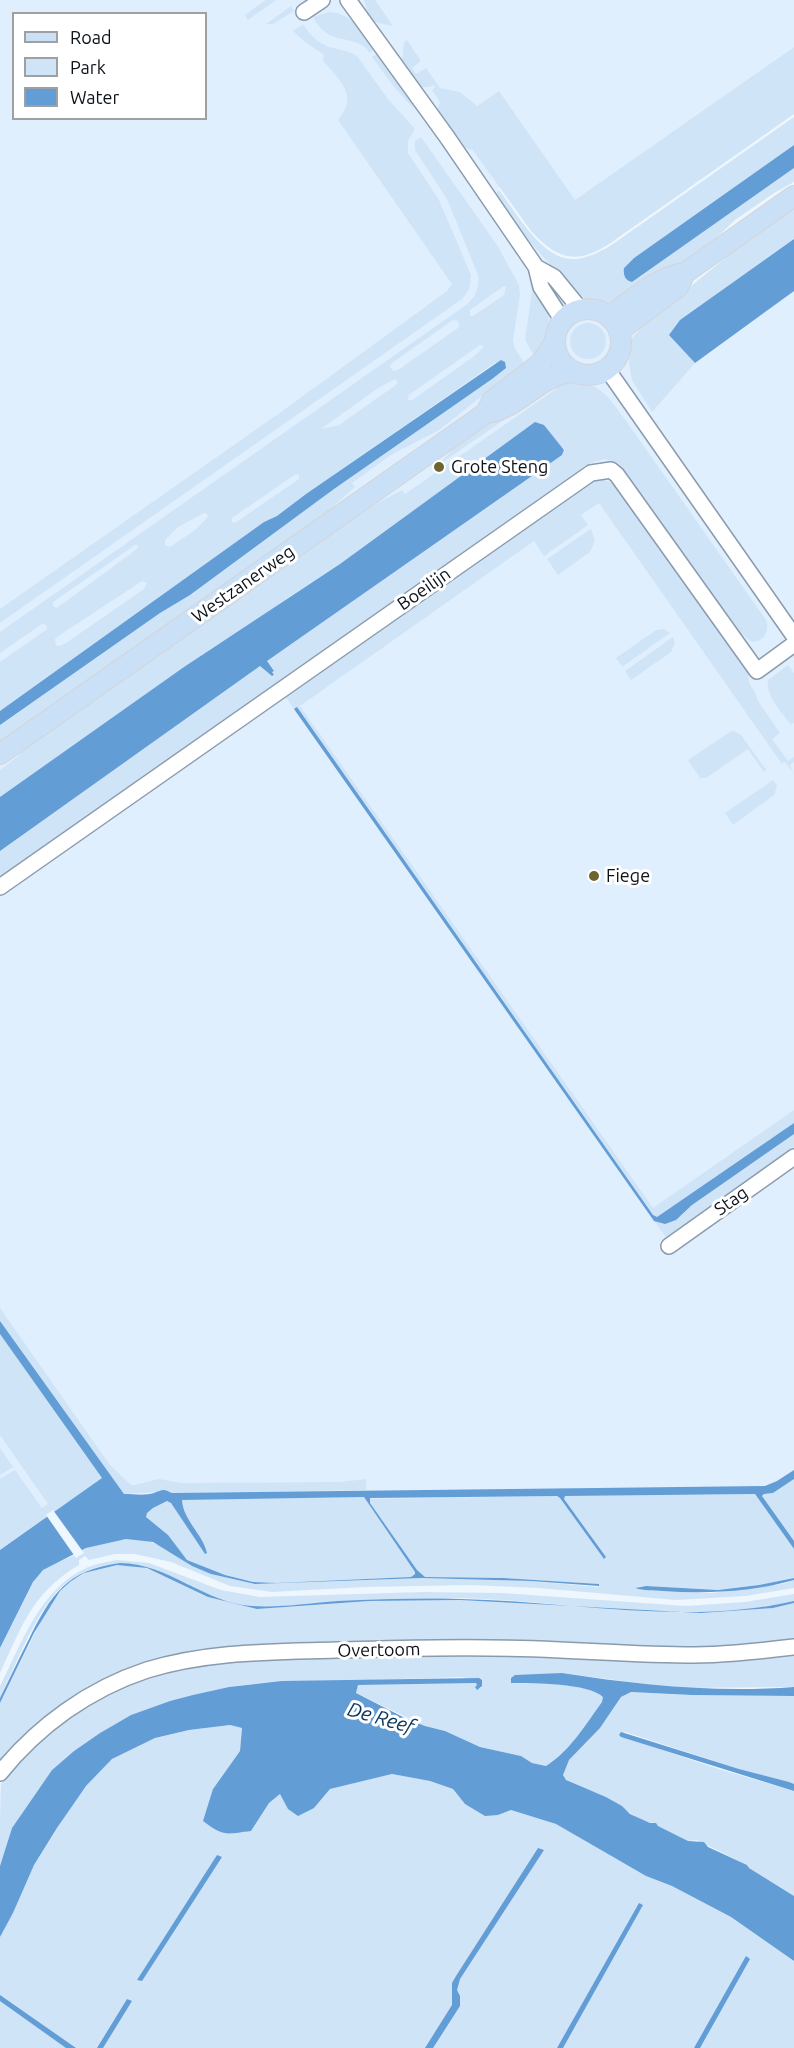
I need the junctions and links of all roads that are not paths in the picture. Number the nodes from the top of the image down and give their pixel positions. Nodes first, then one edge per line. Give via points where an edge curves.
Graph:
1 (322, 0) edge
2 (348, 0) edge
3 (304, 12) dead end
4 (794, 196) edge
5 (536, 267) junction
6 (581, 310) junction
7 (563, 321) junction
8 (614, 324) junction
9 (555, 342) junction
10 (607, 369) junction
11 (573, 372) junction
12 (486, 413) junction
13 (794, 636) edge
14 (794, 644) edge
15 (0, 754) edge
16 (0, 887) edge
17 (794, 1157) edge
18 (669, 1246) dead end
19 (794, 1647) edge
20 (0, 1773) edge

1 - 3 street
2 - 5 street
4 - 8 main road via 685,273 678,286
5 - 6 street via 554,277
5 - 7 street via 540,287
6 - 7 main road
6 - 8 main road via 596,310
7 - 9 main road
8 - 10 main road via 621,348
9 - 11 main road via 561,362
9 - 12 main road, Westzanerweg via 542,363 492,401
10 - 11 main road via 590,375
10 - 13 street
11 - 12 main road, Westzanerweg via 558,374 499,412
12 - 15 main road, Westzanerweg
14 - 16 street, Boeilijn via 757,671 617,475 611,470 591,472
17 - 18 street, Stag
19 - 20 street, Overtoom via 694,1655 490,1648 295,1651 200,1658 148,1670 86,1698 30,1740

